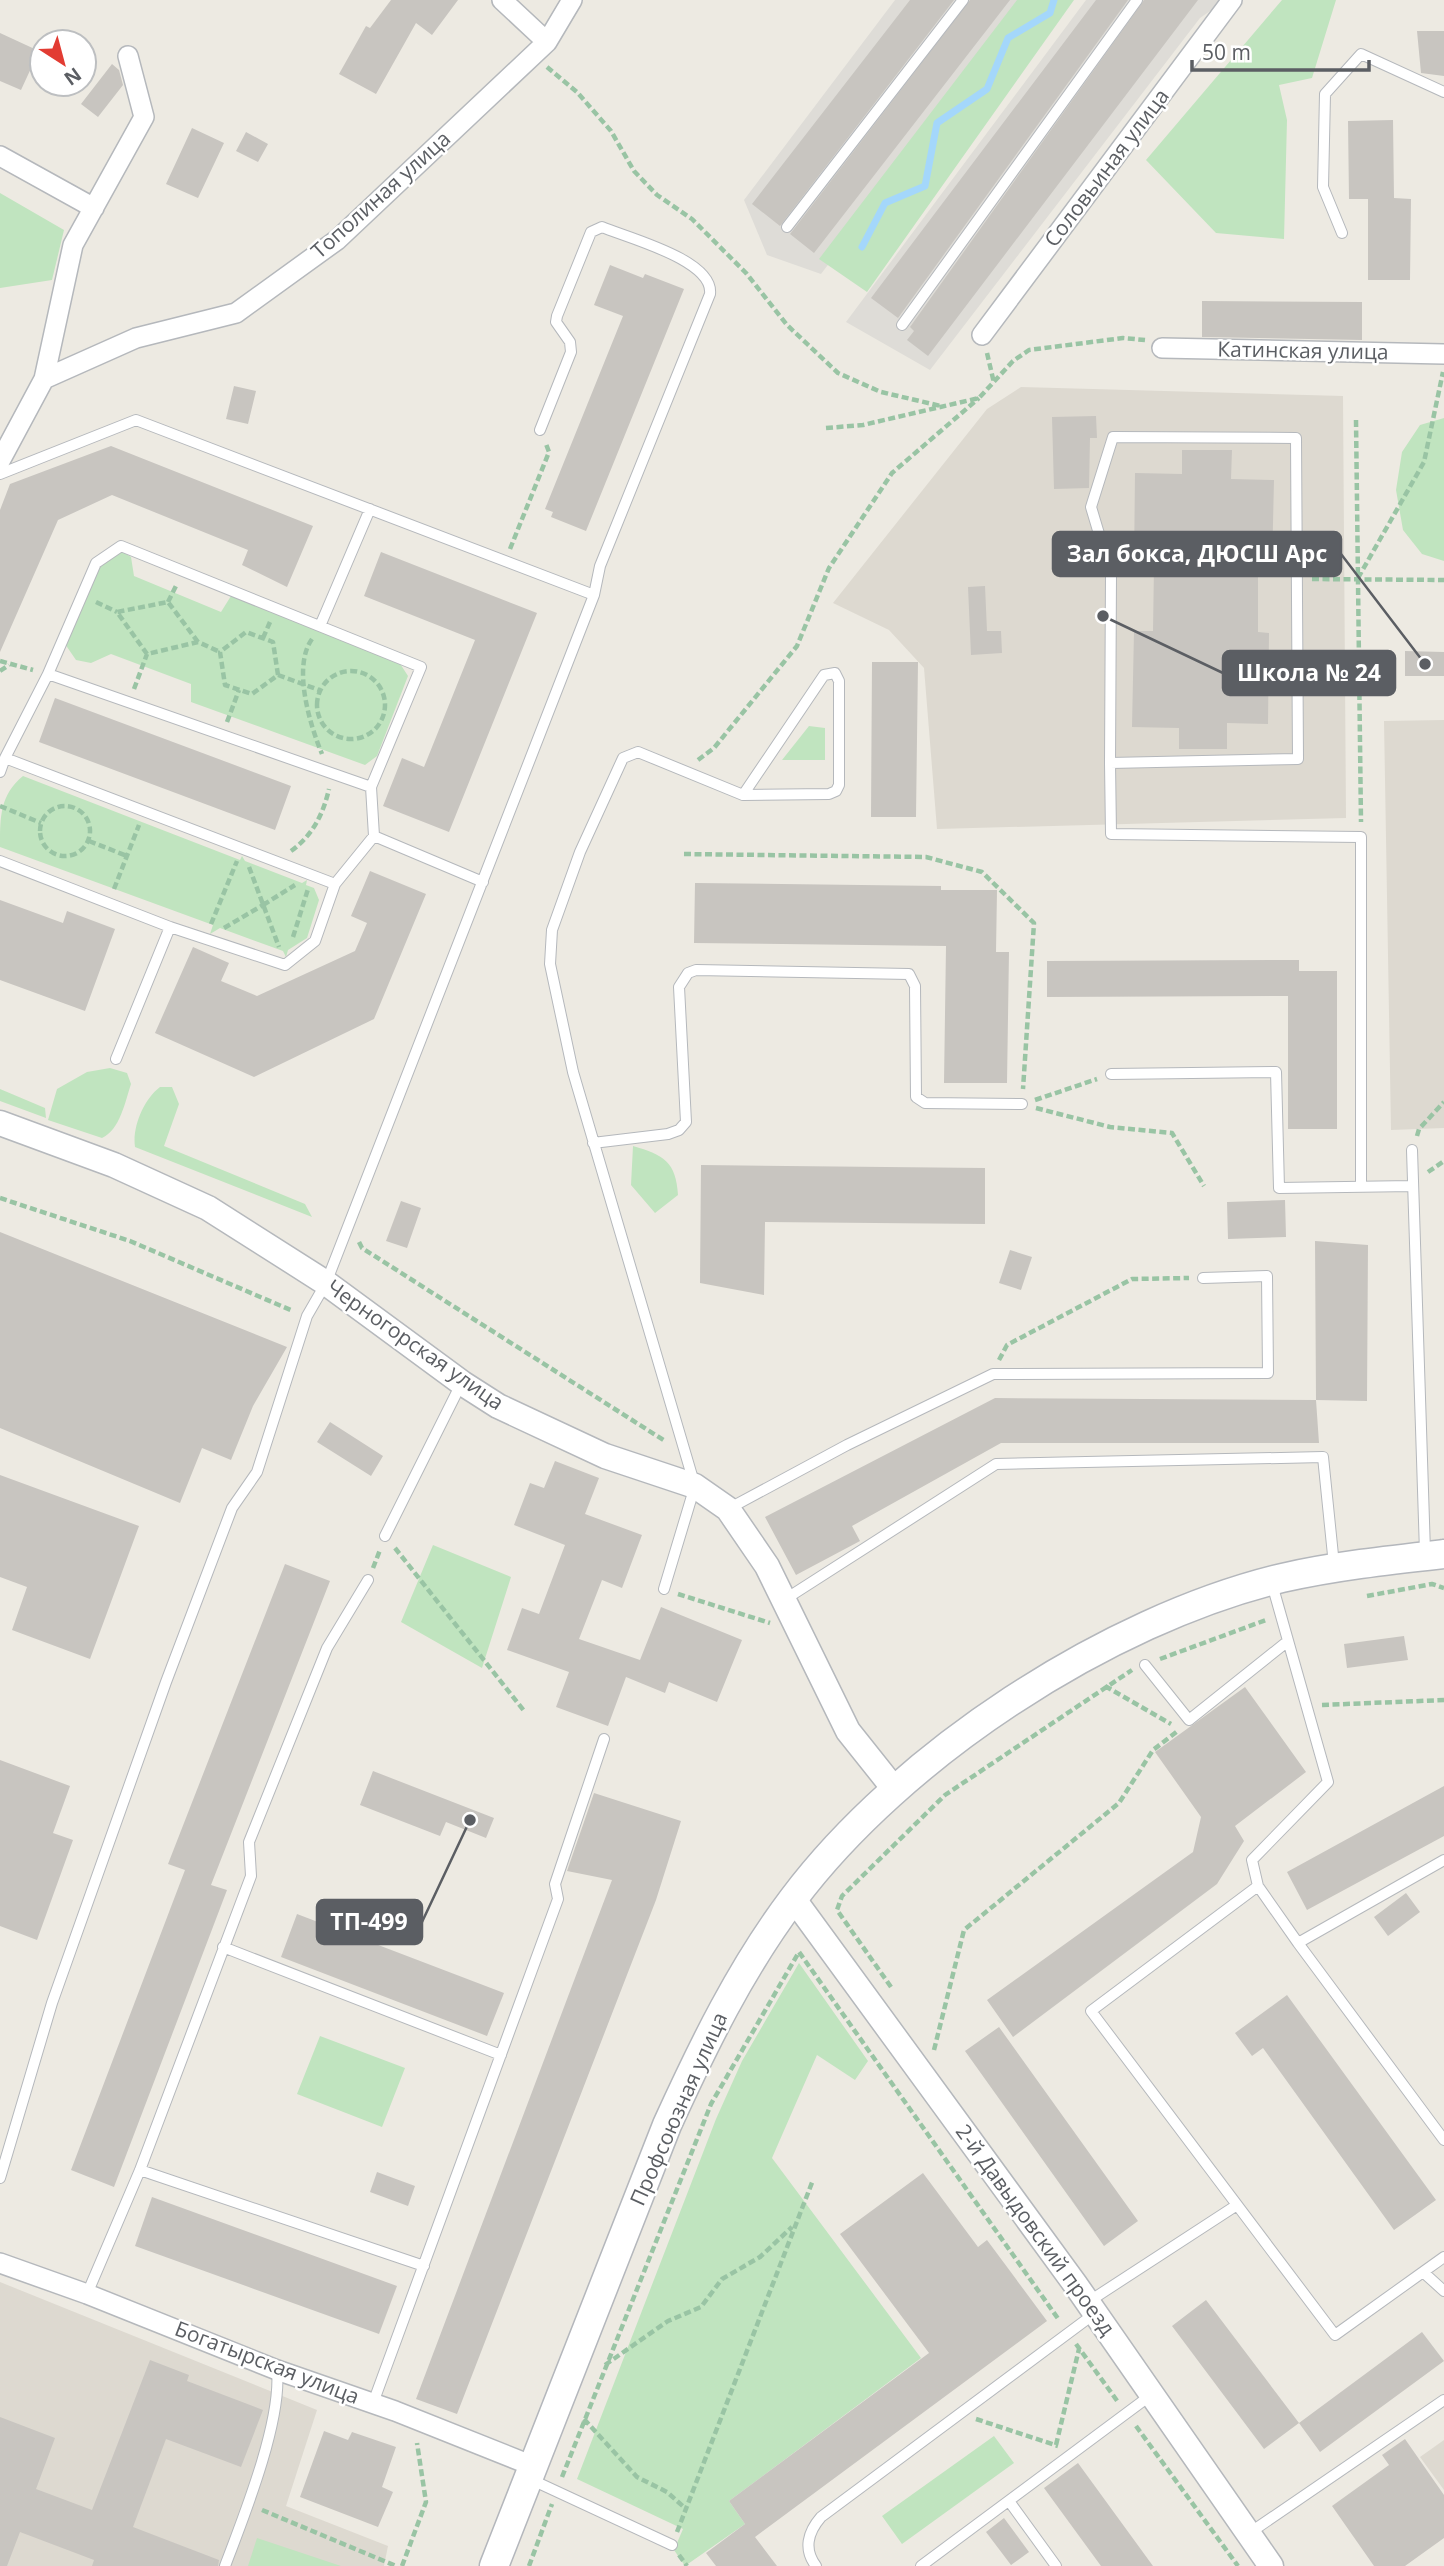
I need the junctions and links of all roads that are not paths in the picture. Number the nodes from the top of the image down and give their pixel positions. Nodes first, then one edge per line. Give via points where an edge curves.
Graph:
1 (502, 0) edge
2 (572, 0) edge
3 (963, 0) edge
4 (1137, 0) edge
5 (1232, 0) edge
6 (547, 42) junction
7 (128, 56) dead end
8 (1444, 92) edge
9 (0, 156) edge
10 (94, 208) junction
11 (787, 227) dead end
12 (1342, 233) dead end
13 (902, 325) dead end
14 (982, 335) road end
15 (1162, 348) dead end
16 (1444, 354) edge
17 (44, 379) junction
18 (540, 430) road end
19 (0, 461) edge
20 (0, 474) edge
21 (370, 509) junction
22 (594, 595) junction
23 (320, 626) junction
24 (48, 674) junction
25 (5, 758) junction
26 (1110, 763) junction
27 (0, 772) edge
28 (371, 787) junction
29 (743, 795) junction
30 (374, 836) junction
31 (0, 861) edge
32 (483, 882) junction
33 (335, 884) junction
34 (170, 927) junction
35 (116, 1059) dead end
36 (1111, 1074) road end
37 (1022, 1104) road end
38 (0, 1123) edge
39 (593, 1143) junction
40 (1412, 1150) road end
41 (1412, 1186) junction
42 (1361, 1187) junction
43 (1203, 1278) road end
44 (326, 1283) junction
45 (462, 1383) junction
46 (695, 1486) junction
47 (728, 1508) junction
48 (385, 1536) road end
49 (1435, 1555) edge
50 (1334, 1569) junction
51 (368, 1580) road end
52 (1271, 1582) junction
53 (664, 1589) road end
54 (783, 1600) junction
55 (1288, 1641) junction
56 (1145, 1665) road end
57 (604, 1739) dead end
58 (895, 1790) junction
59 (1444, 1860) edge
60 (1258, 1886) junction
61 (793, 1898) junction
62 (1298, 1943) junction
63 (223, 1947) junction
64 (501, 2055) junction
65 (1444, 2140) edge
66 (140, 2170) junction
67 (0, 2178) edge
68 (1237, 2205) junction
69 (1444, 2257) edge
70 (0, 2263) edge
71 (424, 2266) junction
72 (1423, 2272) junction
73 (1444, 2291) edge
74 (86, 2294) junction
75 (1091, 2307) junction
76 (277, 2370) junction
77 (1152, 2395) junction
78 (1444, 2400) edge
79 (373, 2403) junction
80 (531, 2472) junction
81 (1009, 2501) junction
82 (1248, 2534) junction
83 (672, 2545) road end
84 (225, 2566) edge
85 (494, 2566) edge
86 (816, 2566) edge
87 (921, 2566) edge
88 (1056, 2566) edge
89 (1270, 2566) edge

1 - 6 street
2 - 6 street, Тополиная улица
3 - 11 lane
4 - 13 lane
5 - 14 street, Соловьиная улица
6 - 17 street, Тополиная улица via 337,240 236,313 136,338
7 - 10 street via 144,117
8 - 12 lane via 1361,54 1325,94 1324,187
9 - 10 street
10 - 17 street via 73,245
15 - 16 street, Катинская улица
17 - 19 street
18 - 22 lane via 572,352 557,316 591,232 602,227 698,267 710,284 710,294 600,566
20 - 21 lane via 136,420
21 - 22 lane
21 - 23 lane
22 - 32 lane
23 - 24 lane via 121,546 96,563
23 - 28 lane via 421,667
24 - 25 lane
24 - 28 lane
25 - 27 lane
25 - 33 lane
26 - 26 lane via 1298,759 1296,438 1113,437 1091,508 1111,573
26 - 42 lane via 1111,834 1361,836
28 - 30 lane
29 - 29 lane via 836,791 839,681 835,673 824,675
29 - 39 lane via 638,752 623,758 580,852 552,930 550,964
30 - 32 lane
30 - 33 lane
31 - 34 lane
32 - 44 lane
33 - 34 lane via 315,941 285,965
34 - 35 lane
36 - 42 lane via 1276,1072 1279,1188
37 - 39 lane via 925,1103 916,1097 915,986 909,974 696,970 688,973 679,987 686,1122 668,1133
38 - 44 street, Черногорская улица via 114,1165 208,1208
39 - 46 lane
40 - 41 lane
41 - 42 lane
41 - 49 lane
43 - 47 lane via 1267,1276 1268,1373 993,1374
44 - 45 street, Черногорская улица
44 - 67 lane via 307,1316 257,1472 232,1508 166,1682 52,2003
45 - 46 street, Черногорская улица via 498,1406 605,1456
45 - 48 lane
46 - 47 street, Черногорская улица
46 - 53 lane
47 - 54 street, Черногорская улица via 767,1566
49 - 50 main road, Профсоюзная улица
50 - 52 main road, Профсоюзная улица
50 - 54 lane via 1323,1457 996,1464
51 - 63 lane via 327,1648 249,1842 251,1876
52 - 55 lane
52 - 58 main road, Профсоюзная улица via 1113,1642 1038,1685
54 - 58 street, Черногорская улица via 848,1731
55 - 56 lane via 1189,1720
55 - 60 lane via 1328,1782 1252,1860
57 - 64 lane via 555,1884 558,1899
58 - 61 main road, Профсоюзная улица
59 - 62 lane
60 - 62 lane
60 - 68 lane via 1091,2011
61 - 75 street, 2-й Давыдовский проезд
61 - 80 main road, Профсоюзная улица via 757,1950 667,2125
62 - 65 lane
63 - 64 lane
63 - 66 lane
64 - 71 lane
66 - 71 lane
66 - 74 lane
68 - 72 lane via 1335,2335
68 - 75 lane
69 - 72 lane
70 - 74 street, Богатырская улица
71 - 79 lane
72 - 73 lane
74 - 76 street, Богатырская улица
75 - 77 street, 2-й Давыдовский проезд
75 - 86 lane via 1068,2333 821,2517 808,2538
76 - 79 street, Богатырская улица
76 - 84 lane via 279,2393
77 - 81 lane
77 - 82 street, 2-й Давыдовский проезд
78 - 82 lane
79 - 80 street, Богатырская улица
80 - 83 lane via 557,2491
80 - 85 main road, Профсоюзная улица
81 - 87 lane
81 - 88 lane
82 - 89 street, 2-й Давыдовский проезд

